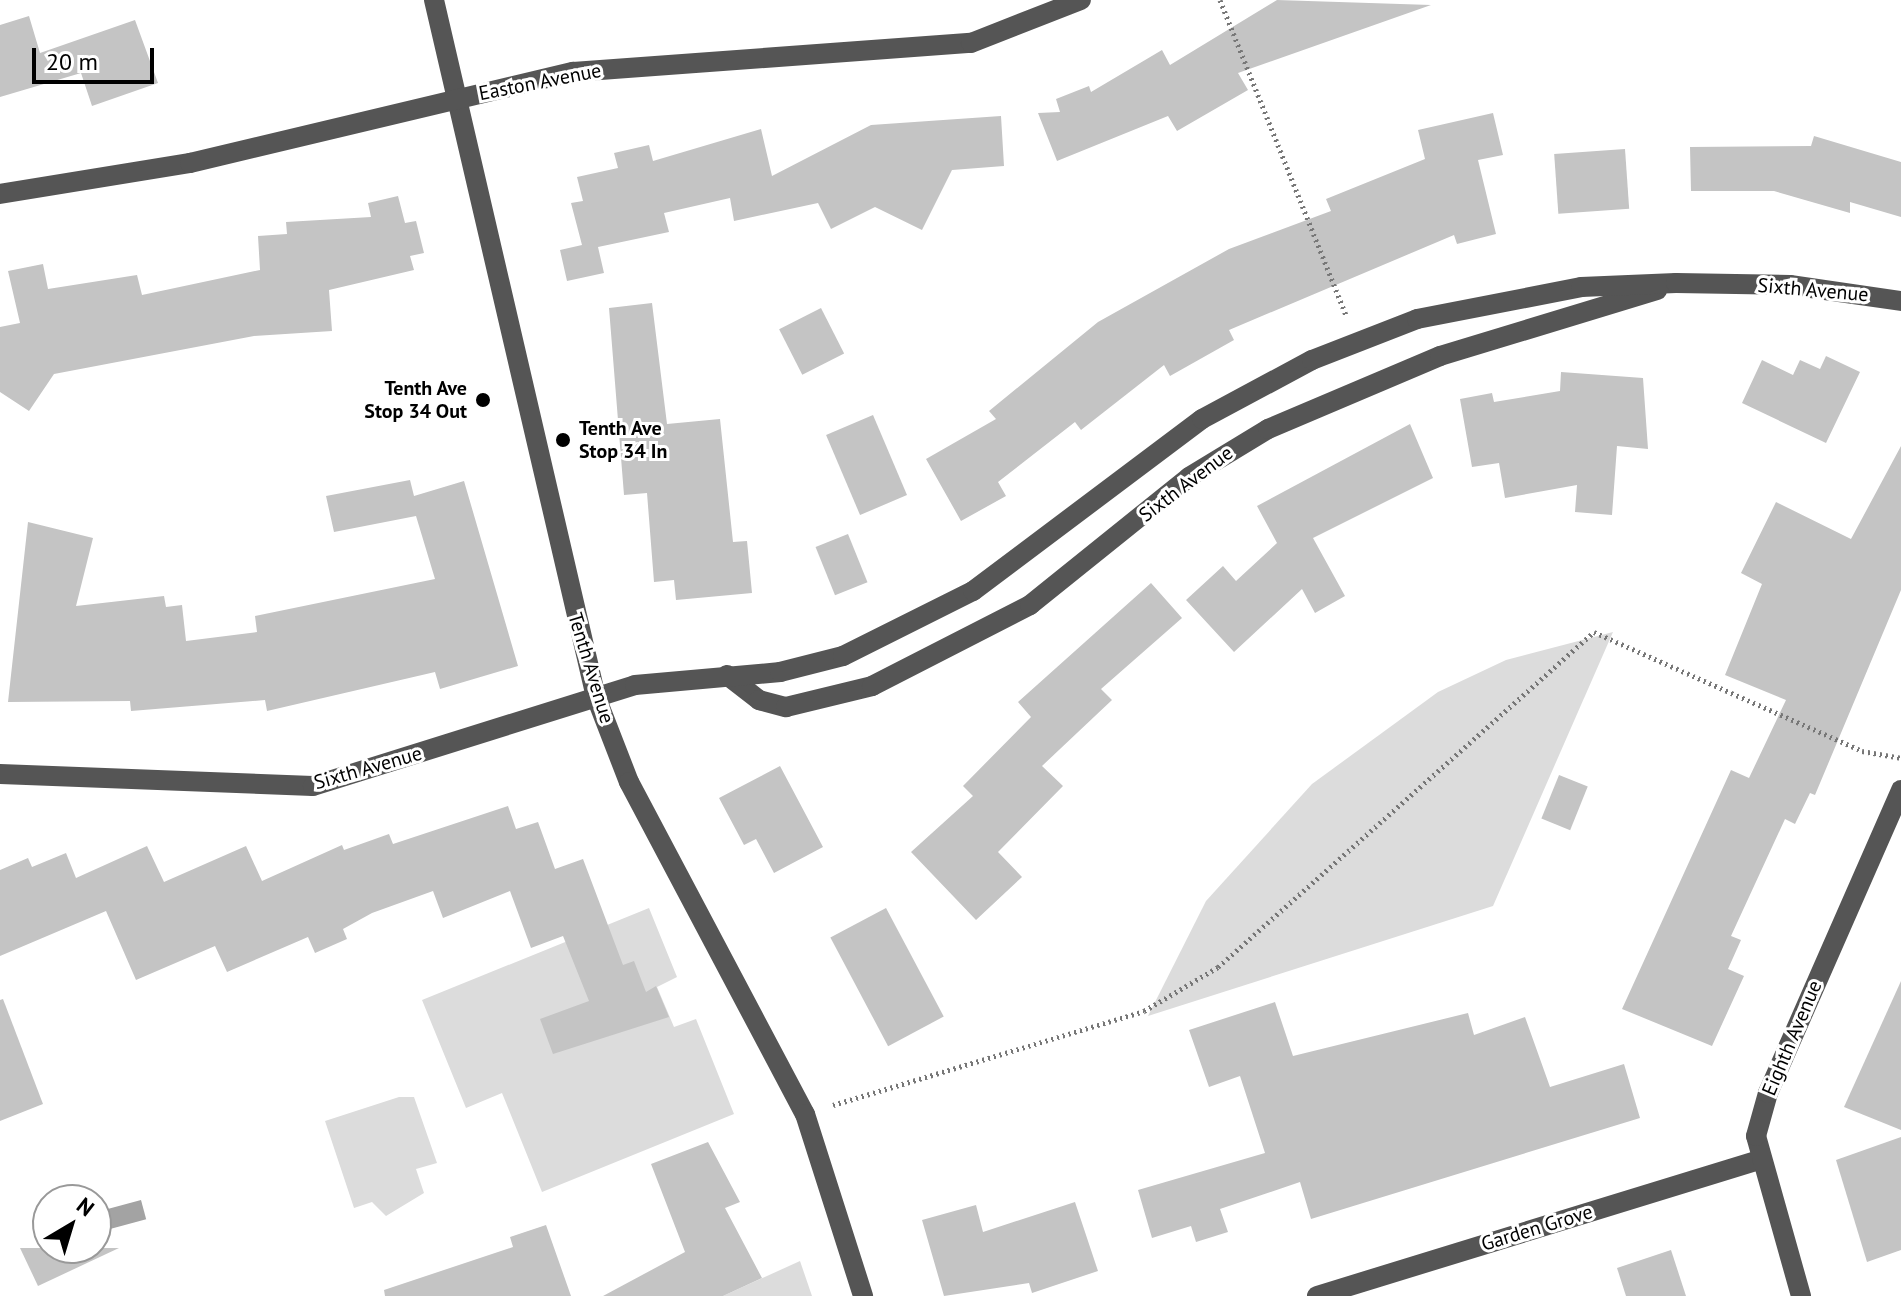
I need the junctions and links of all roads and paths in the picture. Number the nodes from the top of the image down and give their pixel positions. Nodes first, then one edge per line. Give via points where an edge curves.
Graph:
1 (434, 0) edge
2 (1081, 0) edge
3 (1220, 0) edge
4 (462, 97) junction
5 (0, 194) edge
6 (1676, 283) junction
7 (1901, 301) edge
8 (1356, 341) junction
9 (727, 675) junction
10 (596, 697) junction
11 (1901, 758) edge
12 (0, 774) edge
13 (1901, 790) edge
14 (805, 1114) junction
15 (1757, 1161) junction
16 (863, 1296) edge
17 (1317, 1296) edge
18 (1801, 1296) edge

1 - 4 street, Tenth Avenue
2 - 4 street, Easton Avenue via 1010,31 939,48 687,60 573,72
3 - 8 path
4 - 5 street, Easton Avenue via 190,163
4 - 10 street, Tenth Avenue
6 - 7 street, Sixth Avenue via 1790,285
6 - 8 street, Sixth Avenue via 1495,300
6 - 9 street, Sixth Avenue via 1579,319 1440,356 1268,429 1189,477 1030,605 872,686 786,707 759,700
8 - 9 street, Sixth Avenue via 1202,419 1063,528 904,630 843,656
9 - 10 street, Sixth Avenue
10 - 12 street, Sixth Avenue via 313,786
10 - 14 street, Tenth Avenue via 629,782
11 - 14 path via 1862,751 1594,632 1218,967 1144,1011
13 - 15 street, Eighth Avenue via 1768,1093
14 - 16 street, Tenth Avenue
15 - 17 street, Garden Grove
15 - 18 street, Eighth Avenue

